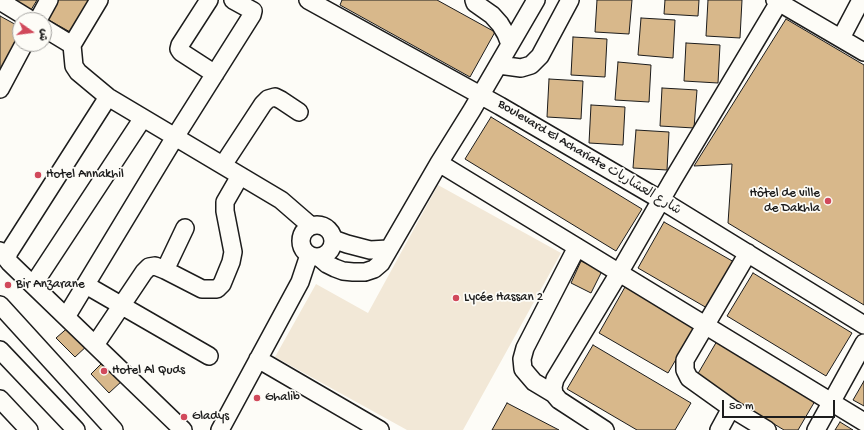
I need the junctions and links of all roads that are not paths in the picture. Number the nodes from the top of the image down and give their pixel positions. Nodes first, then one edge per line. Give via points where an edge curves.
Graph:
1 (49, 0) edge
2 (99, 0) edge
3 (209, 0) edge
4 (233, 0) edge
5 (474, 0) edge
6 (536, 0) edge
7 (570, 0) edge
8 (861, 0) edge
9 (0, 1) edge
10 (777, 1) edge
11 (316, 2) edge
12 (18, 12) edge
13 (42, 12) edge
14 (52, 33) edge
15 (840, 38) junction
16 (510, 44) junction
17 (72, 45) junction
18 (20, 52) edge
19 (864, 52) edge
20 (499, 65) junction
21 (215, 74) junction
22 (0, 89) edge
23 (481, 95) junction
24 (108, 97) junction
25 (299, 112) dead end
26 (143, 118) junction
27 (175, 137) junction
28 (439, 163) junction
29 (223, 165) junction
30 (240, 176) junction
31 (661, 200) junction
32 (311, 226) junction
33 (185, 228) dead end
34 (333, 239) junction
35 (577, 247) junction
36 (388, 249) junction
37 (748, 253) junction
38 (4, 255) edge
39 (314, 256) junction
40 (165, 270) junction
41 (619, 273) junction
42 (33, 285) junction
43 (86, 285) junction
44 (0, 305) edge
45 (122, 305) junction
46 (66, 317) junction
47 (705, 325) junction
48 (864, 325) edge
49 (864, 343) edge
50 (95, 345) junction
51 (0, 350) edge
52 (209, 356) dead end
53 (258, 359) junction
54 (554, 394) junction
55 (0, 399) edge
56 (831, 402) junction
57 (731, 408) junction
58 (864, 422) edge
59 (360, 425) edge
60 (596, 428) edge
61 (28, 430) edge
62 (76, 430) edge
63 (114, 430) edge
64 (183, 430) edge
65 (220, 430) edge
66 (380, 430) edge
67 (719, 430) edge
68 (767, 430) edge
69 (816, 430) edge

1 - 13 street
2 - 17 street
3 - 21 street via 179,49
4 - 21 street via 252,11 252,15
5 - 16 street via 500,24
6 - 16 street
7 - 20 street via 540,56 531,65 521,68
8 - 15 street
9 - 12 street
10 - 15 street
10 - 31 street
11 - 23 street, Boulevard El Achariate شارع العشاريات
14 - 17 street
15 - 19 street
16 - 20 street
17 - 24 street via 74,66 78,72
18 - 22 street
20 - 23 street
21 - 27 street
23 - 28 street
23 - 31 street, Boulevard El Achariate شارع العشاريات
24 - 26 street
24 - 38 street via 9,252
25 - 29 street via 275,97 268,99
26 - 27 street
26 - 42 street
27 - 29 street
27 - 43 street
28 - 35 street
28 - 36 street
29 - 30 street
30 - 32 street via 281,200
30 - 40 street via 225,202 233,252 222,284 217,289 202,289
31 - 37 street, Boulevard El Achariate شارع العشاريات
31 - 41 street
32 - 34 street via 325,227
32 - 39 street via 301,236 301,243 303,250
33 - 40 street
34 - 36 street via 370,250
34 - 39 street via 330,251 325,255
35 - 41 street
35 - 54 street via 525,348 522,359 523,369 534,382
36 - 39 street via 381,263 365,272 343,271
37 - 47 street
37 - 48 street, Boulevard El Achariate شارع العشاريات
38 - 42 street
39 - 53 street
40 - 45 street via 155,266 149,267
41 - 47 street
41 - 54 street via 555,379
42 - 46 street
43 - 45 street
43 - 46 street
44 - 63 street
45 - 50 street
45 - 52 street
46 - 50 street
47 - 56 street
47 - 57 street via 685,360 685,370 689,378
49 - 56 street
50 - 64 street
51 - 62 street
53 - 59 street
53 - 65 street
54 - 60 street
55 - 61 street
56 - 58 street
56 - 69 street
57 - 67 street
57 - 68 street
59 - 66 street

